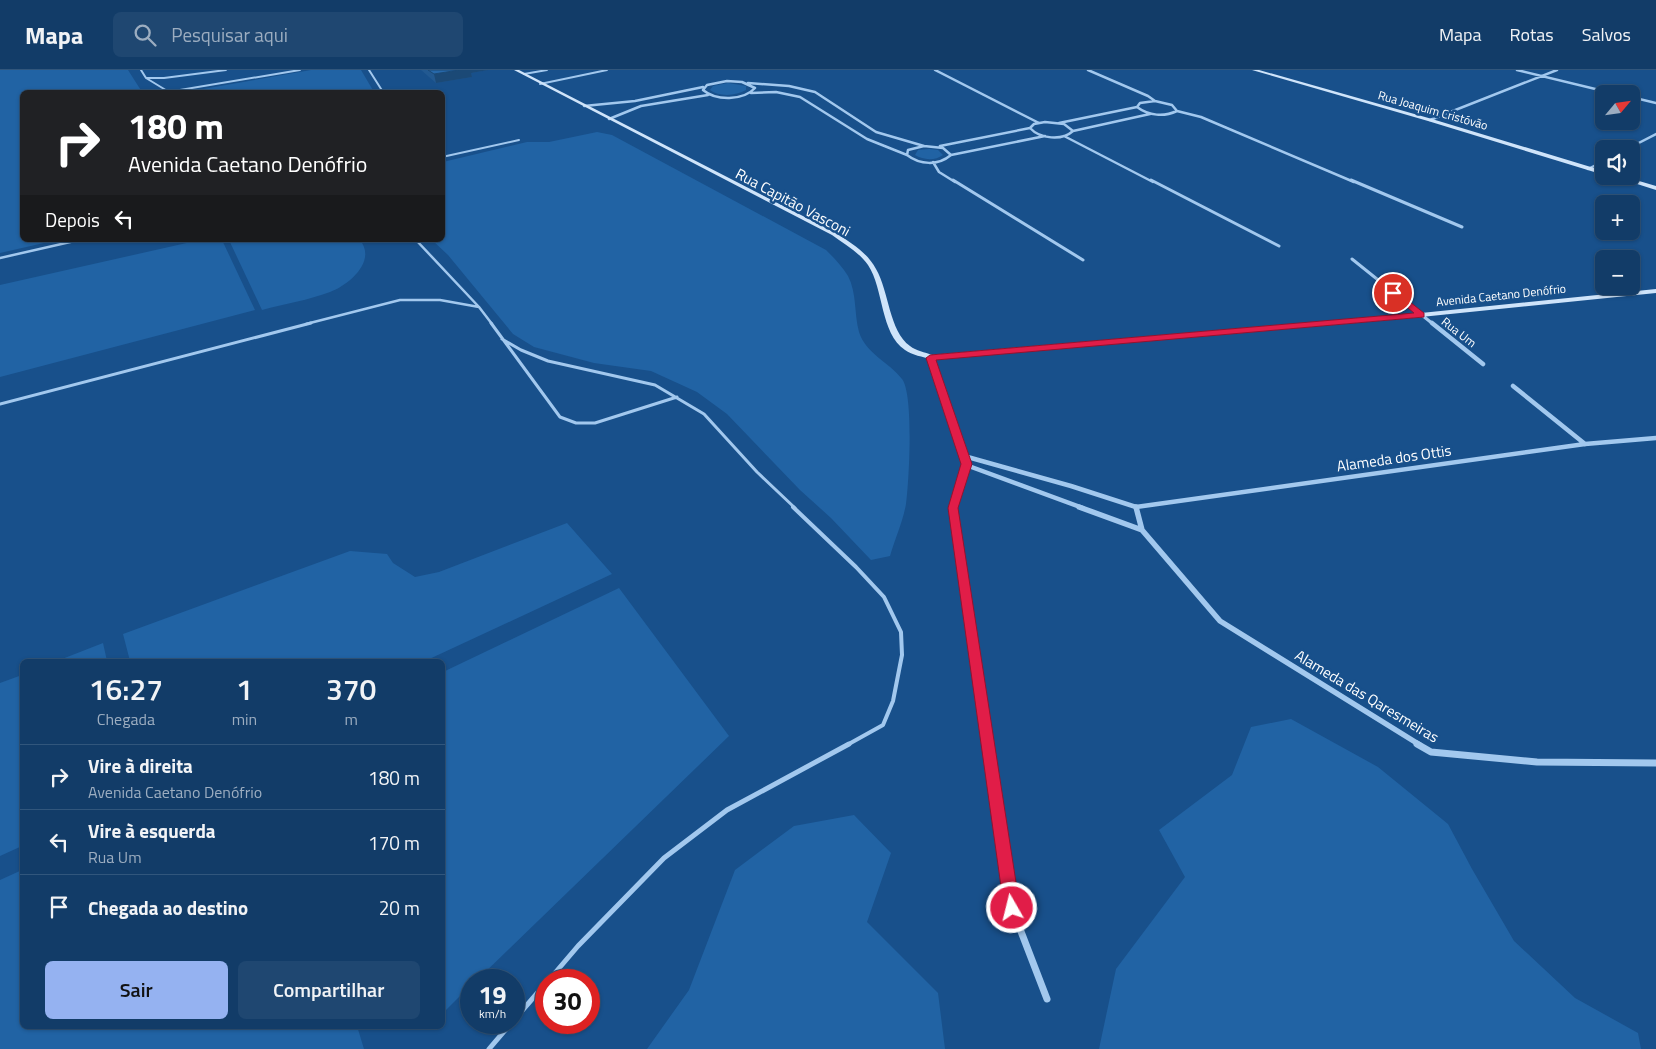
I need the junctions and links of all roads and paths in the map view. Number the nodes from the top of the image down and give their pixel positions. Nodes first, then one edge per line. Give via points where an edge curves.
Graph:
1 (141, 70) edge
2 (217, 70) edge
3 (226, 70) edge
4 (300, 70) edge
5 (369, 70) edge
6 (516, 70) edge
7 (547, 70) edge
8 (607, 70) edge
9 (935, 70) edge
10 (1088, 70) edge
11 (1254, 70) edge
12 (1517, 70) edge
13 (1556, 70) edge
14 (211, 72) junction
15 (524, 74) junction
16 (1541, 76) junction
17 (146, 78) junction
18 (748, 83) junction
19 (540, 84) junction
20 (704, 87) junction
21 (1595, 89) edge
22 (165, 90) edge
23 (180, 90) edge
24 (382, 90) edge
25 (751, 93) junction
26 (674, 94) junction
27 (708, 95) junction
28 (682, 98) junction
29 (1640, 99) edge
30 (635, 101) junction
31 (1155, 101) junction
32 (1656, 103) edge
33 (584, 106) junction
34 (641, 106) junction
35 (1137, 106) junction
36 (1177, 111) junction
37 (1152, 114) junction
38 (610, 119) junction
39 (1430, 120) junction
40 (1039, 123) junction
41 (1058, 123) junction
42 (1030, 128) junction
43 (1072, 130) junction
44 (1656, 134) edge
45 (1045, 136) junction
46 (1064, 136) junction
47 (519, 140) dead end
48 (1640, 142) edge
49 (924, 146) junction
50 (937, 147) junction
51 (907, 155) junction
52 (951, 155) junction
53 (445, 156) edge
54 (933, 162) junction
55 (1595, 166) edge
56 (1588, 169) junction
57 (1595, 171) edge
58 (1640, 183) edge
59 (1656, 188) edge
60 (1462, 227) dead end
61 (69, 242) edge
62 (418, 242) edge
63 (1280, 246) dead end
64 (0, 258) edge
65 (1352, 259) dead end
66 (1083, 260) dead end
67 (1656, 291) edge
68 (479, 307) junction
69 (1421, 315) junction
70 (502, 339) junction
71 (930, 358) junction
72 (1483, 364) dead end
73 (1513, 386) dead end
74 (677, 397) junction
75 (0, 404) edge
76 (1656, 438) edge
77 (1585, 444) junction
78 (964, 456) junction
79 (966, 464) junction
80 (1136, 507) junction
81 (1142, 530) junction
82 (1656, 763) edge
83 (558, 969) edge
84 (535, 996) edge
85 (1048, 999) dead end
86 (525, 1008) edge
87 (502, 1034) edge
88 (489, 1049) edge

1 - 17 lane
2 - 14 lane
3 - 14 lane
4 - 23 lane
5 - 24 lane
6 - 15 street, Rua Capitão Vasconi
7 - 15 lane
8 - 19 lane
9 - 40 street
10 - 31 street
11 - 39 street, Rua Joaquim Cristóvão
12 - 16 street
13 - 16 street
14 - 17 lane
15 - 19 street, Rua Capitão Vasconi
16 - 21 street
16 - 39 street
17 - 22 lane
18 - 20 street via 727,81
18 - 25 street via 754,88
18 - 49 street via 815,92 876,132
19 - 33 street, Rua Capitão Vasconi
20 - 26 street
20 - 27 street
25 - 27 street via 730,97
25 - 51 street via 795,95 867,139
26 - 28 street
26 - 30 street
27 - 28 street
28 - 34 street
29 - 32 street
30 - 33 street
30 - 34 street
31 - 35 street
31 - 36 street via 1172,105
33 - 38 street, Rua Capitão Vasconi
34 - 38 street
35 - 37 street via 1141,111
35 - 41 street
36 - 37 street
36 - 60 street via 1201,118
37 - 43 street
38 - 71 street, Rua Capitão Vasconi via 834,234 873,268 894,331 907,348
39 - 56 street, Rua Joaquim Cristóvão
40 - 41 street
40 - 42 street
41 - 43 street
42 - 45 street
42 - 50 street
43 - 46 street
44 - 48 street
45 - 46 street
45 - 52 street
46 - 63 street
47 - 53 lane
49 - 50 street
49 - 51 street via 908,150
50 - 52 street
51 - 54 street
52 - 54 street
54 - 66 street via 939,172
55 - 56 street
56 - 57 street, Rua Joaquim Cristóvão
58 - 59 street
61 - 64 lane
62 - 68 lane
65 - 69 street, Rua Um
67 - 69 street, Avenida Caetano Denófrio
68 - 70 lane
68 - 75 lane via 454,300 400,300
69 - 71 street, Avenida Caetano Denófrio
69 - 72 street, Rua Um
70 - 74 lane via 548,361 655,385
70 - 74 lane via 560,418 576,423 595,423
71 - 78 street
73 - 77 street
74 - 83 lane via 704,414 757,472 884,597 901,632 902,656 895,692 883,725 727,810 664,858
76 - 77 street, Alameda dos Ottis
77 - 80 street, Alameda dos Ottis
78 - 79 street
78 - 80 street
79 - 81 street
79 - 85 street via 953,508 1012,908
80 - 81 street, Alameda das Qaresmeiras
81 - 82 street, Alameda das Qaresmeiras via 1220,621 1431,752 1537,762
84 - 86 lane
87 - 88 lane

